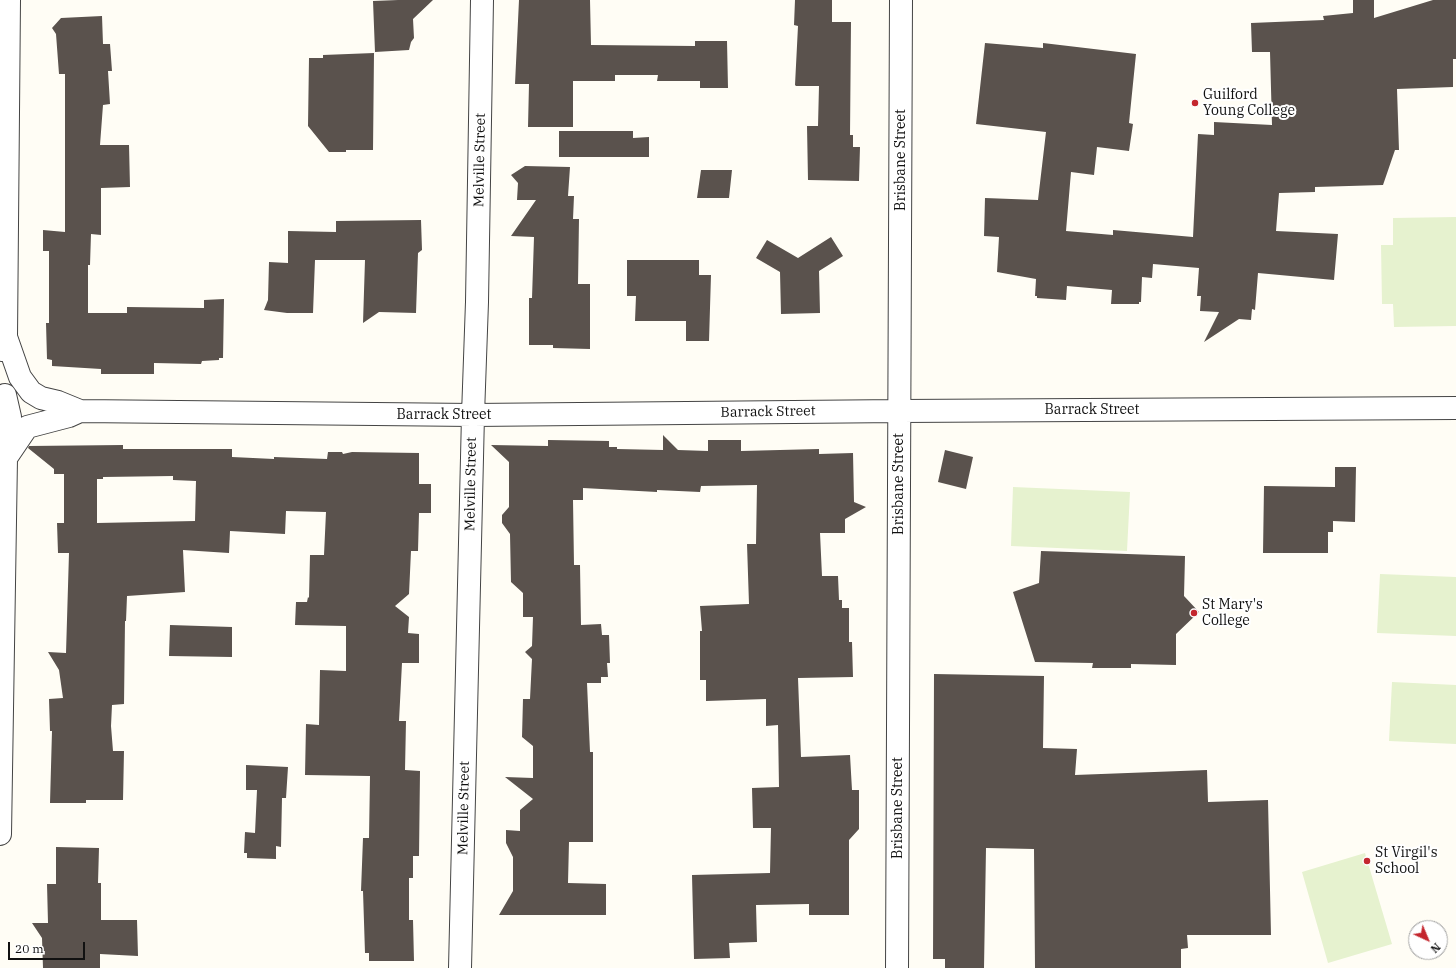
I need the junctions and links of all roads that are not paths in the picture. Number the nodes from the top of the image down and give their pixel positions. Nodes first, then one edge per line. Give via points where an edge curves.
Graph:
1 (9, 0) edge
2 (482, 0) edge
3 (901, 0) edge
4 (5, 354) edge
5 (1, 408) edge
6 (1456, 408) edge
7 (80, 411) junction
8 (900, 411) junction
9 (473, 415) junction
10 (6, 453) junction
11 (0, 834) edge
12 (460, 968) edge
13 (897, 968) edge

1 - 4 street
2 - 9 street, Melville Street via 478,294
3 - 8 street, Brisbane Street
4 - 5 street via 11,380
4 - 7 street via 31,392
5 - 10 street via 10,417
6 - 8 street, Barrack Street
7 - 9 street, Barrack Street
7 - 10 street via 27,427
8 - 9 street, Barrack Street
8 - 13 street, Brisbane Street
9 - 12 street, Melville Street
10 - 11 street

